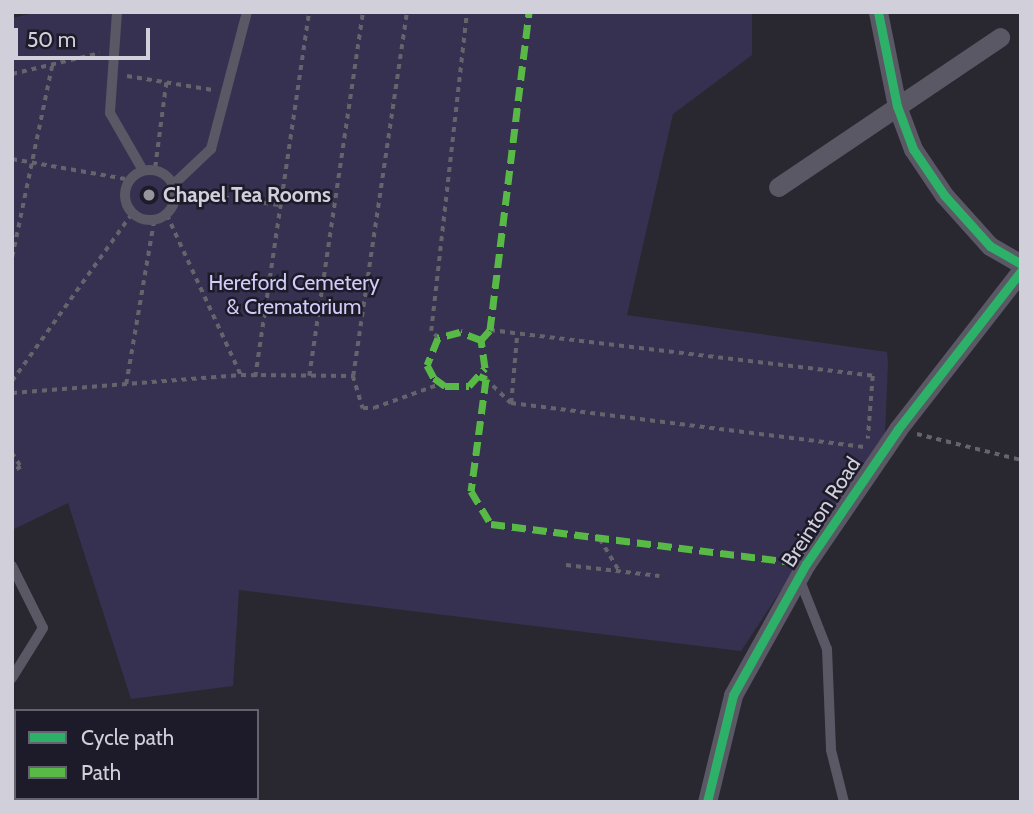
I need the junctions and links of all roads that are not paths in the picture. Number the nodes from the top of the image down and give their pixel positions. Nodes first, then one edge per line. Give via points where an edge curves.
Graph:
1 (117, 12) edge
2 (247, 12) edge
3 (878, 12) edge
4 (1000, 37) dead end
5 (897, 106) junction
6 (141, 167) junction
7 (175, 187) junction
8 (778, 187) dead end
9 (1021, 264) edge
10 (1021, 271) edge
11 (12, 566) edge
12 (799, 577) junction
13 (12, 678) edge
14 (707, 802) edge
15 (844, 802) edge

1 - 6 lane via 110,113
2 - 7 lane via 230,93 211,149
3 - 5 street
4 - 5 street
5 - 8 street
5 - 9 street via 913,149 944,195 990,246
6 - 7 lane via 155,168
6 - 7 lane via 131,180 130,216 154,221 167,215
10 - 12 street, Breinton Road via 898,429
11 - 13 lane via 43,628
12 - 14 street, Breinton Road via 733,695
12 - 15 lane via 827,649 831,750

